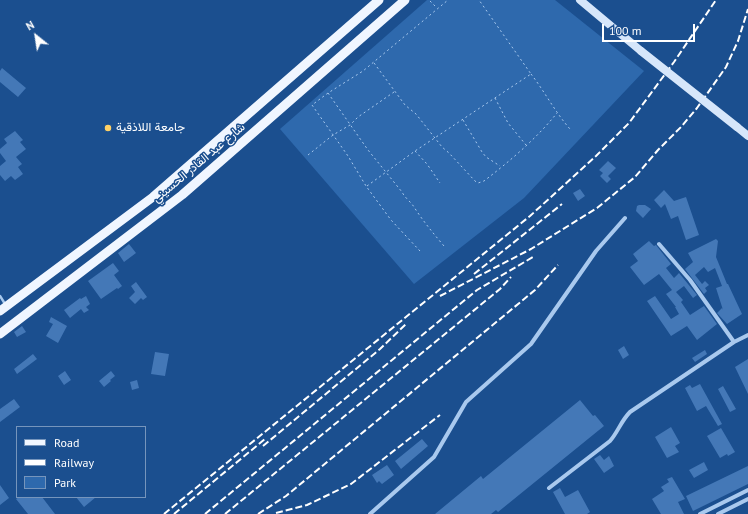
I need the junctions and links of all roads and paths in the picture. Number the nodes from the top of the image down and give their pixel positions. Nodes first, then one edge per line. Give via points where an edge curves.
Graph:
1 (379, 0) edge
2 (405, 0) edge
3 (430, 0) edge
4 (448, 0) edge
5 (479, 0) edge
6 (580, 0) edge
7 (438, 8) junction
8 (373, 63) junction
9 (531, 74) junction
10 (395, 92) junction
11 (328, 93) junction
12 (495, 98) junction
13 (557, 113) junction
14 (463, 119) junction
15 (350, 125) junction
16 (570, 129) dead end
17 (333, 135) junction
18 (748, 136) edge
19 (435, 138) junction
20 (526, 146) junction
21 (415, 150) junction
22 (308, 155) dead end
23 (501, 167) junction
24 (385, 172) junction
25 (440, 183) dead end
26 (366, 186) junction
27 (625, 218) dead end
28 (659, 244) dead end
29 (444, 246) dead end
30 (420, 251) dead end
31 (0, 296) edge
32 (3, 309) edge
33 (0, 334) edge
34 (748, 335) edge
35 (734, 342) junction
36 (549, 488) dead end
37 (748, 490) edge
38 (748, 499) edge
39 (370, 514) edge
40 (700, 514) edge
41 (718, 514) edge

1 - 32 main road, شارع عبد القادر الحسيني via 153,197
2 - 33 main road, شارع عبد القادر الحسيني via 182,196
3 - 7 path
4 - 7 path
5 - 9 path
6 - 18 street, bridge
7 - 8 path
8 - 10 path
8 - 11 path
9 - 12 path
9 - 13 path
10 - 15 path
10 - 19 path
11 - 15 path
11 - 17 path via 312,105
12 - 14 path
12 - 20 path via 508,123
13 - 16 path
13 - 20 path
14 - 19 path
14 - 23 path via 482,152
15 - 17 path
15 - 24 path
17 - 22 path
17 - 26 path
19 - 21 path
19 - 23 path via 478,183
20 - 23 path
21 - 24 path
21 - 25 path
24 - 26 path
24 - 29 path
26 - 30 path via 391,220
27 - 39 street via 596,251 530,344 466,402 434,457
28 - 35 street via 690,280
31 - 32 lane
34 - 35 street
35 - 36 street via 630,412 610,442
37 - 40 street
38 - 41 street

